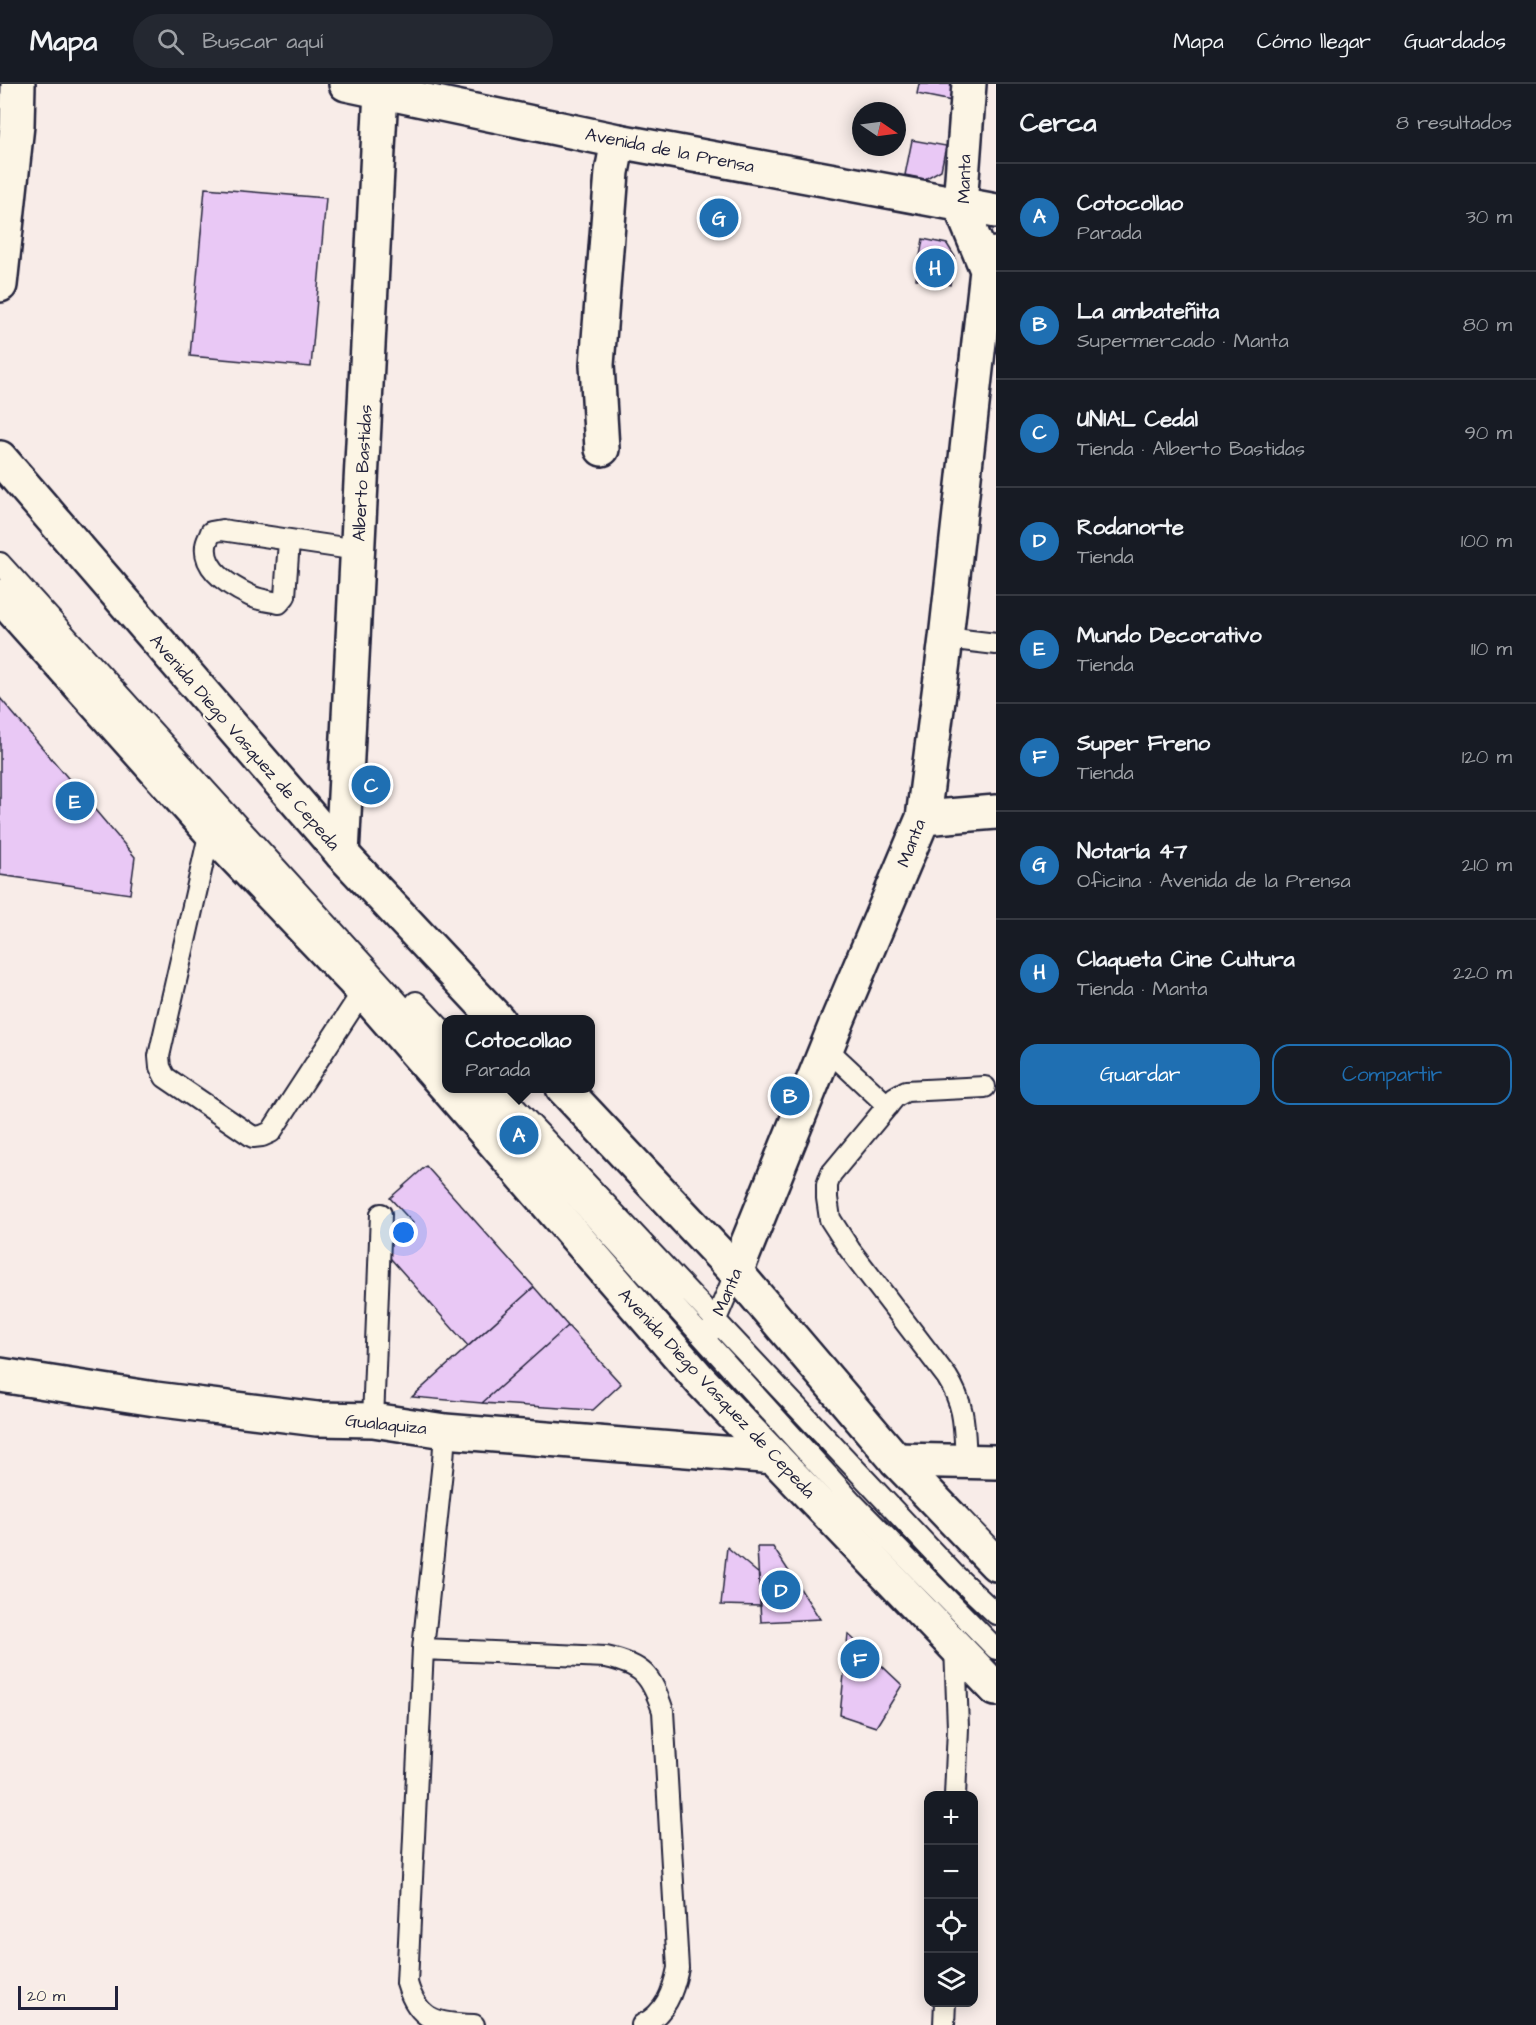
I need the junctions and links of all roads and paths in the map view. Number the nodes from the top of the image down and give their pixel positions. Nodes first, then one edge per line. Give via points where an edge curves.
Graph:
1 (18, 84) edge
2 (346, 84) edge
3 (969, 84) edge
4 (381, 91) junction
5 (618, 141) junction
6 (960, 205) junction
7 (996, 211) edge
8 (992, 262) edge
9 (0, 285) edge
10 (602, 449) dead end
11 (0, 458) edge
12 (289, 541) junction
13 (0, 549) edge
14 (358, 550) junction
15 (0, 563) edge
16 (0, 596) edge
17 (946, 638) junction
18 (996, 645) edge
19 (996, 812) edge
20 (923, 818) junction
21 (210, 831) junction
22 (342, 854) junction
23 (363, 991) junction
24 (493, 1015) edge
25 (442, 1030) edge
26 (826, 1048) junction
27 (442, 1050) edge
28 (442, 1082) edge
29 (985, 1087) dead end
30 (451, 1093) edge
31 (481, 1093) edge
32 (501, 1093) edge
33 (567, 1093) edge
34 (888, 1106) junction
35 (381, 1214) dead end
36 (736, 1272) junction
37 (716, 1320) junction
38 (707, 1342) junction
39 (0, 1375) edge
40 (701, 1381) junction
41 (373, 1420) junction
42 (445, 1431) junction
43 (774, 1457) junction
44 (896, 1460) junction
45 (981, 1462) edge
46 (996, 1564) edge
47 (996, 1614) edge
48 (955, 1646) junction
49 (423, 1649) junction
50 (996, 1649) edge
51 (996, 1689) edge
52 (955, 1791) edge
53 (945, 2007) edge
54 (474, 2025) edge
55 (642, 2025) edge
56 (944, 2025) edge

1 - 9 main road
2 - 4 main road, Avenida de la Prensa
3 - 6 main road, Manta
4 - 5 main road, Avenida de la Prensa
4 - 14 main road, Alberto Bastidas
5 - 6 main road, Avenida de la Prensa
5 - 10 main road via 612,172 597,365
6 - 7 main road, Avenida de la Prensa
6 - 8 main road, Manta
8 - 17 main road, Manta
11 - 22 main road, Avenida Diego Vasquez de Cepeda
12 - 12 lane via 222,530 211,532 206,546 208,560 213,571 240,590 279,603 285,596
12 - 14 lane
13 - 25 lane via 194,767
14 - 22 main road, Alberto Bastidas
15 - 27 lane
16 - 21 main road, Avenida Diego Vasquez de Cepeda
17 - 18 lane
17 - 20 main road, Manta
19 - 20 main road
20 - 26 main road, Manta
21 - 23 main road, Avenida Diego Vasquez de Cepeda
21 - 23 lane via 159,1056 159,1067 165,1077 253,1137 262,1136 271,1132
22 - 24 main road, Avenida Diego Vasquez de Cepeda
23 - 28 main road, Avenida Diego Vasquez de Cepeda
26 - 34 lane
26 - 36 main road, Manta
29 - 34 lane via 906,1091
30 - 40 main road, Avenida Diego Vasquez de Cepeda
31 - 38 lane
32 - 37 lane
33 - 36 main road
34 - 45 lane via 831,1174 826,1198 830,1219 956,1391
35 - 41 lane
36 - 37 lane, Manta
36 - 44 main road
37 - 38 lane, Manta
37 - 47 lane
38 - 40 lane, Manta
38 - 50 lane via 853,1503
39 - 41 main road, Gualaquiza via 317,1419
40 - 43 main road, Avenida Diego Vasquez de Cepeda
41 - 42 main road, Gualaquiza
42 - 43 main road, Gualaquiza
42 - 49 lane
43 - 48 main road, Avenida Diego Vasquez de Cepeda
44 - 45 main road
44 - 46 main road
48 - 51 main road, Avenida Diego Vasquez de Cepeda
48 - 52 lane
49 - 54 lane via 407,1983 411,1999 422,2013 453,2024
49 - 55 lane via 606,1657 626,1661 645,1672 656,1689 663,1711 678,1968 673,1991 663,2010
53 - 56 lane

